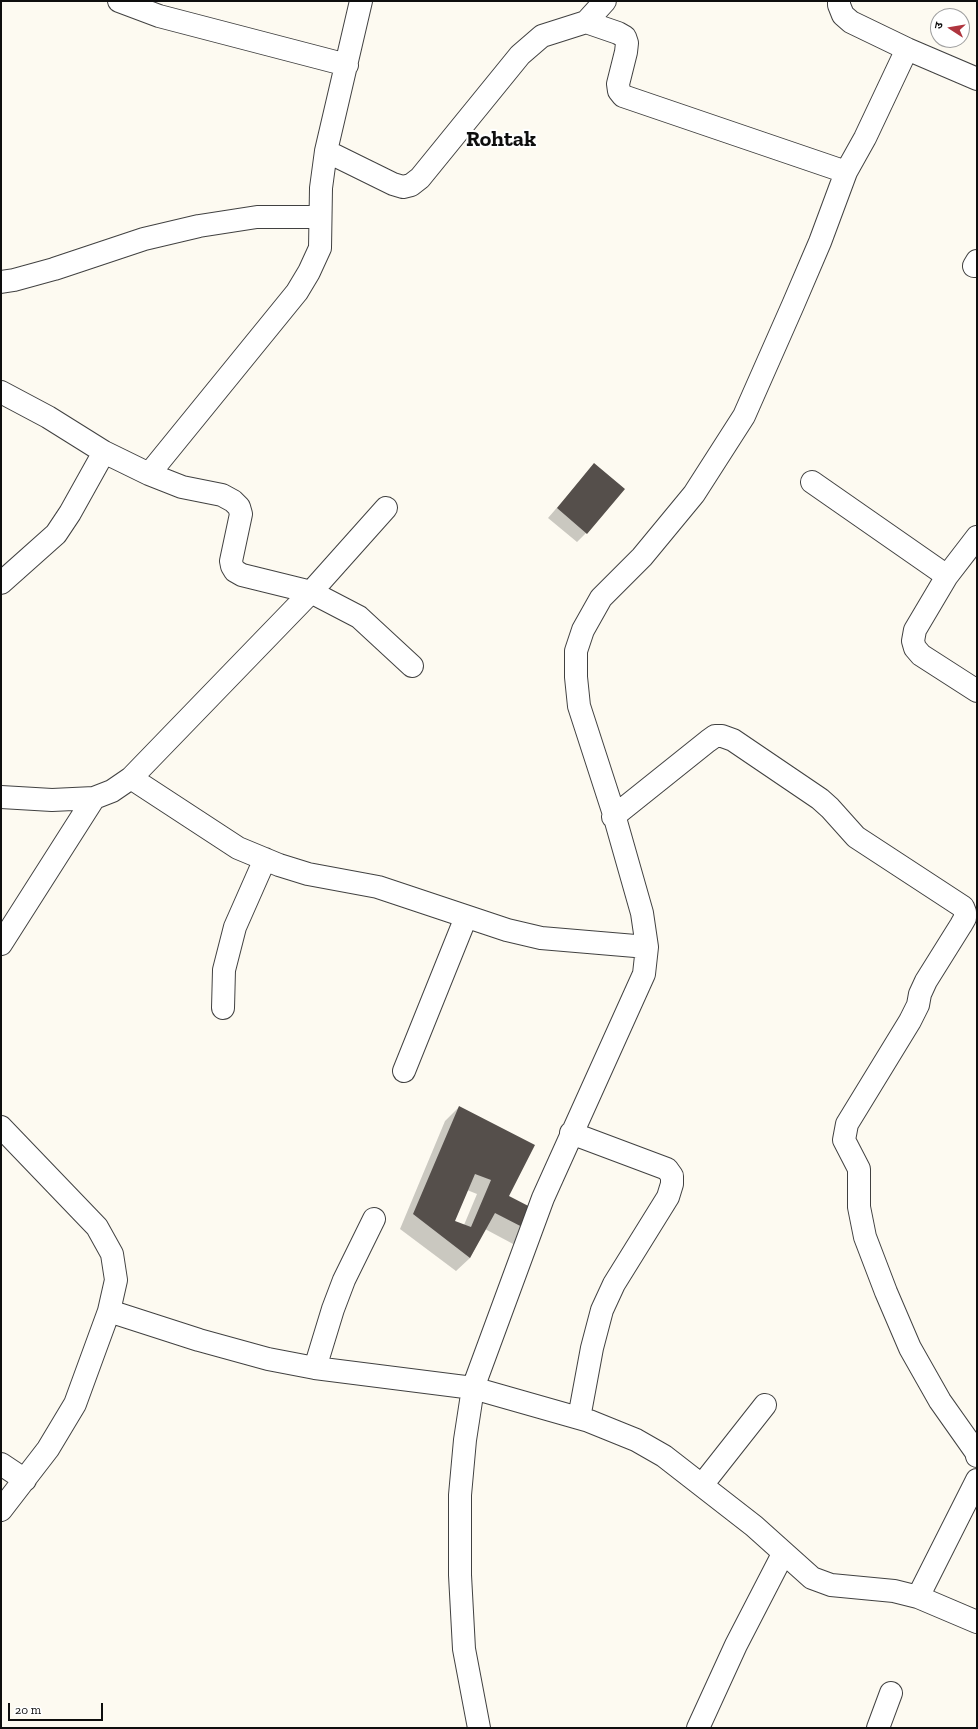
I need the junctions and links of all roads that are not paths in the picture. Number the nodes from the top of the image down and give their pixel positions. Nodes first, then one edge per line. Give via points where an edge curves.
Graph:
1 (119, 1) edge
2 (361, 1) edge
3 (605, 1) edge
4 (840, 1) edge
5 (586, 22) junction
6 (907, 49) junction
7 (347, 65) junction
8 (977, 79) edge
9 (326, 151) junction
10 (846, 172) junction
11 (320, 217) junction
12 (1, 282) edge
13 (1, 392) edge
14 (104, 452) junction
15 (149, 474) junction
16 (812, 482) dead end
17 (386, 508) dead end
18 (977, 537) edge
19 (947, 576) junction
20 (1, 583) edge
21 (311, 592) junction
22 (412, 666) dead end
23 (977, 691) edge
24 (131, 778) junction
25 (1, 797) edge
26 (94, 798) junction
27 (613, 817) junction
28 (265, 860) junction
29 (466, 917) junction
30 (1, 944) edge
31 (647, 946) junction
32 (223, 1008) dead end
33 (404, 1071) dead end
34 (1, 1127) edge
35 (572, 1133) junction
36 (374, 1219) dead end
37 (109, 1311) junction
38 (315, 1368) junction
39 (473, 1388) junction
40 (765, 1405) dead end
41 (579, 1418) junction
42 (977, 1456) edge
43 (1, 1464) edge
44 (25, 1480) junction
45 (977, 1480) edge
46 (702, 1485) junction
47 (1, 1510) edge
48 (783, 1554) junction
49 (918, 1597) junction
50 (977, 1622) edge
51 (891, 1694) dead end
52 (479, 1728) edge
53 (698, 1728) edge
54 (878, 1728) edge

1 - 7 street via 159,16
2 - 7 street
3 - 5 street
4 - 6 street via 843,15 851,22
5 - 9 street via 542,36 520,55 420,178 411,185 403,187 393,184
5 - 10 street via 625,38 626,52 618,84 623,96
6 - 8 street
6 - 10 street
7 - 9 street
9 - 11 street
10 - 27 street via 805,277 744,416 694,494 642,557 601,598 583,630 576,651 579,706
11 - 12 street via 257,217 199,226 144,239 54,269
11 - 15 street via 320,248 297,292
13 - 14 street via 48,417
14 - 15 street
14 - 20 street via 56,534
15 - 21 street via 182,487 222,495 239,507 241,514 231,561 235,572
16 - 19 street
17 - 21 street
18 - 19 street
19 - 23 street via 915,630 913,641 921,654
21 - 22 street via 359,617
21 - 24 street
24 - 26 street via 112,791
24 - 28 street via 238,848
25 - 26 street via 52,800
26 - 30 street
27 - 31 street via 642,913
27 - 42 street via 708,741 715,736 722,736 734,740 820,799 856,838 963,907 965,918 926,982 910,1021 847,1124 844,1140 859,1169 859,1207 865,1237 886,1292 910,1348 940,1401
28 - 29 street via 308,874 378,887
28 - 32 street via 235,927 224,970
29 - 31 street via 541,938
29 - 33 street
31 - 35 street via 644,974
34 - 37 street via 97,1227 112,1254 116,1280
35 - 39 street via 543,1198
35 - 41 street via 667,1169 672,1176 668,1197 614,1284 602,1310
36 - 38 street via 344,1280
37 - 38 street via 199,1340 268,1359
37 - 44 street via 74,1404 48,1449
38 - 39 street
39 - 41 street
39 - 52 street via 460,1495 460,1575 464,1649
40 - 46 street
41 - 46 street via 649,1446
43 - 44 street
44 - 47 street
45 - 49 street
46 - 48 street via 754,1526
48 - 49 street via 812,1578 831,1585 894,1591
48 - 53 street via 736,1645
49 - 50 street
51 - 54 street

